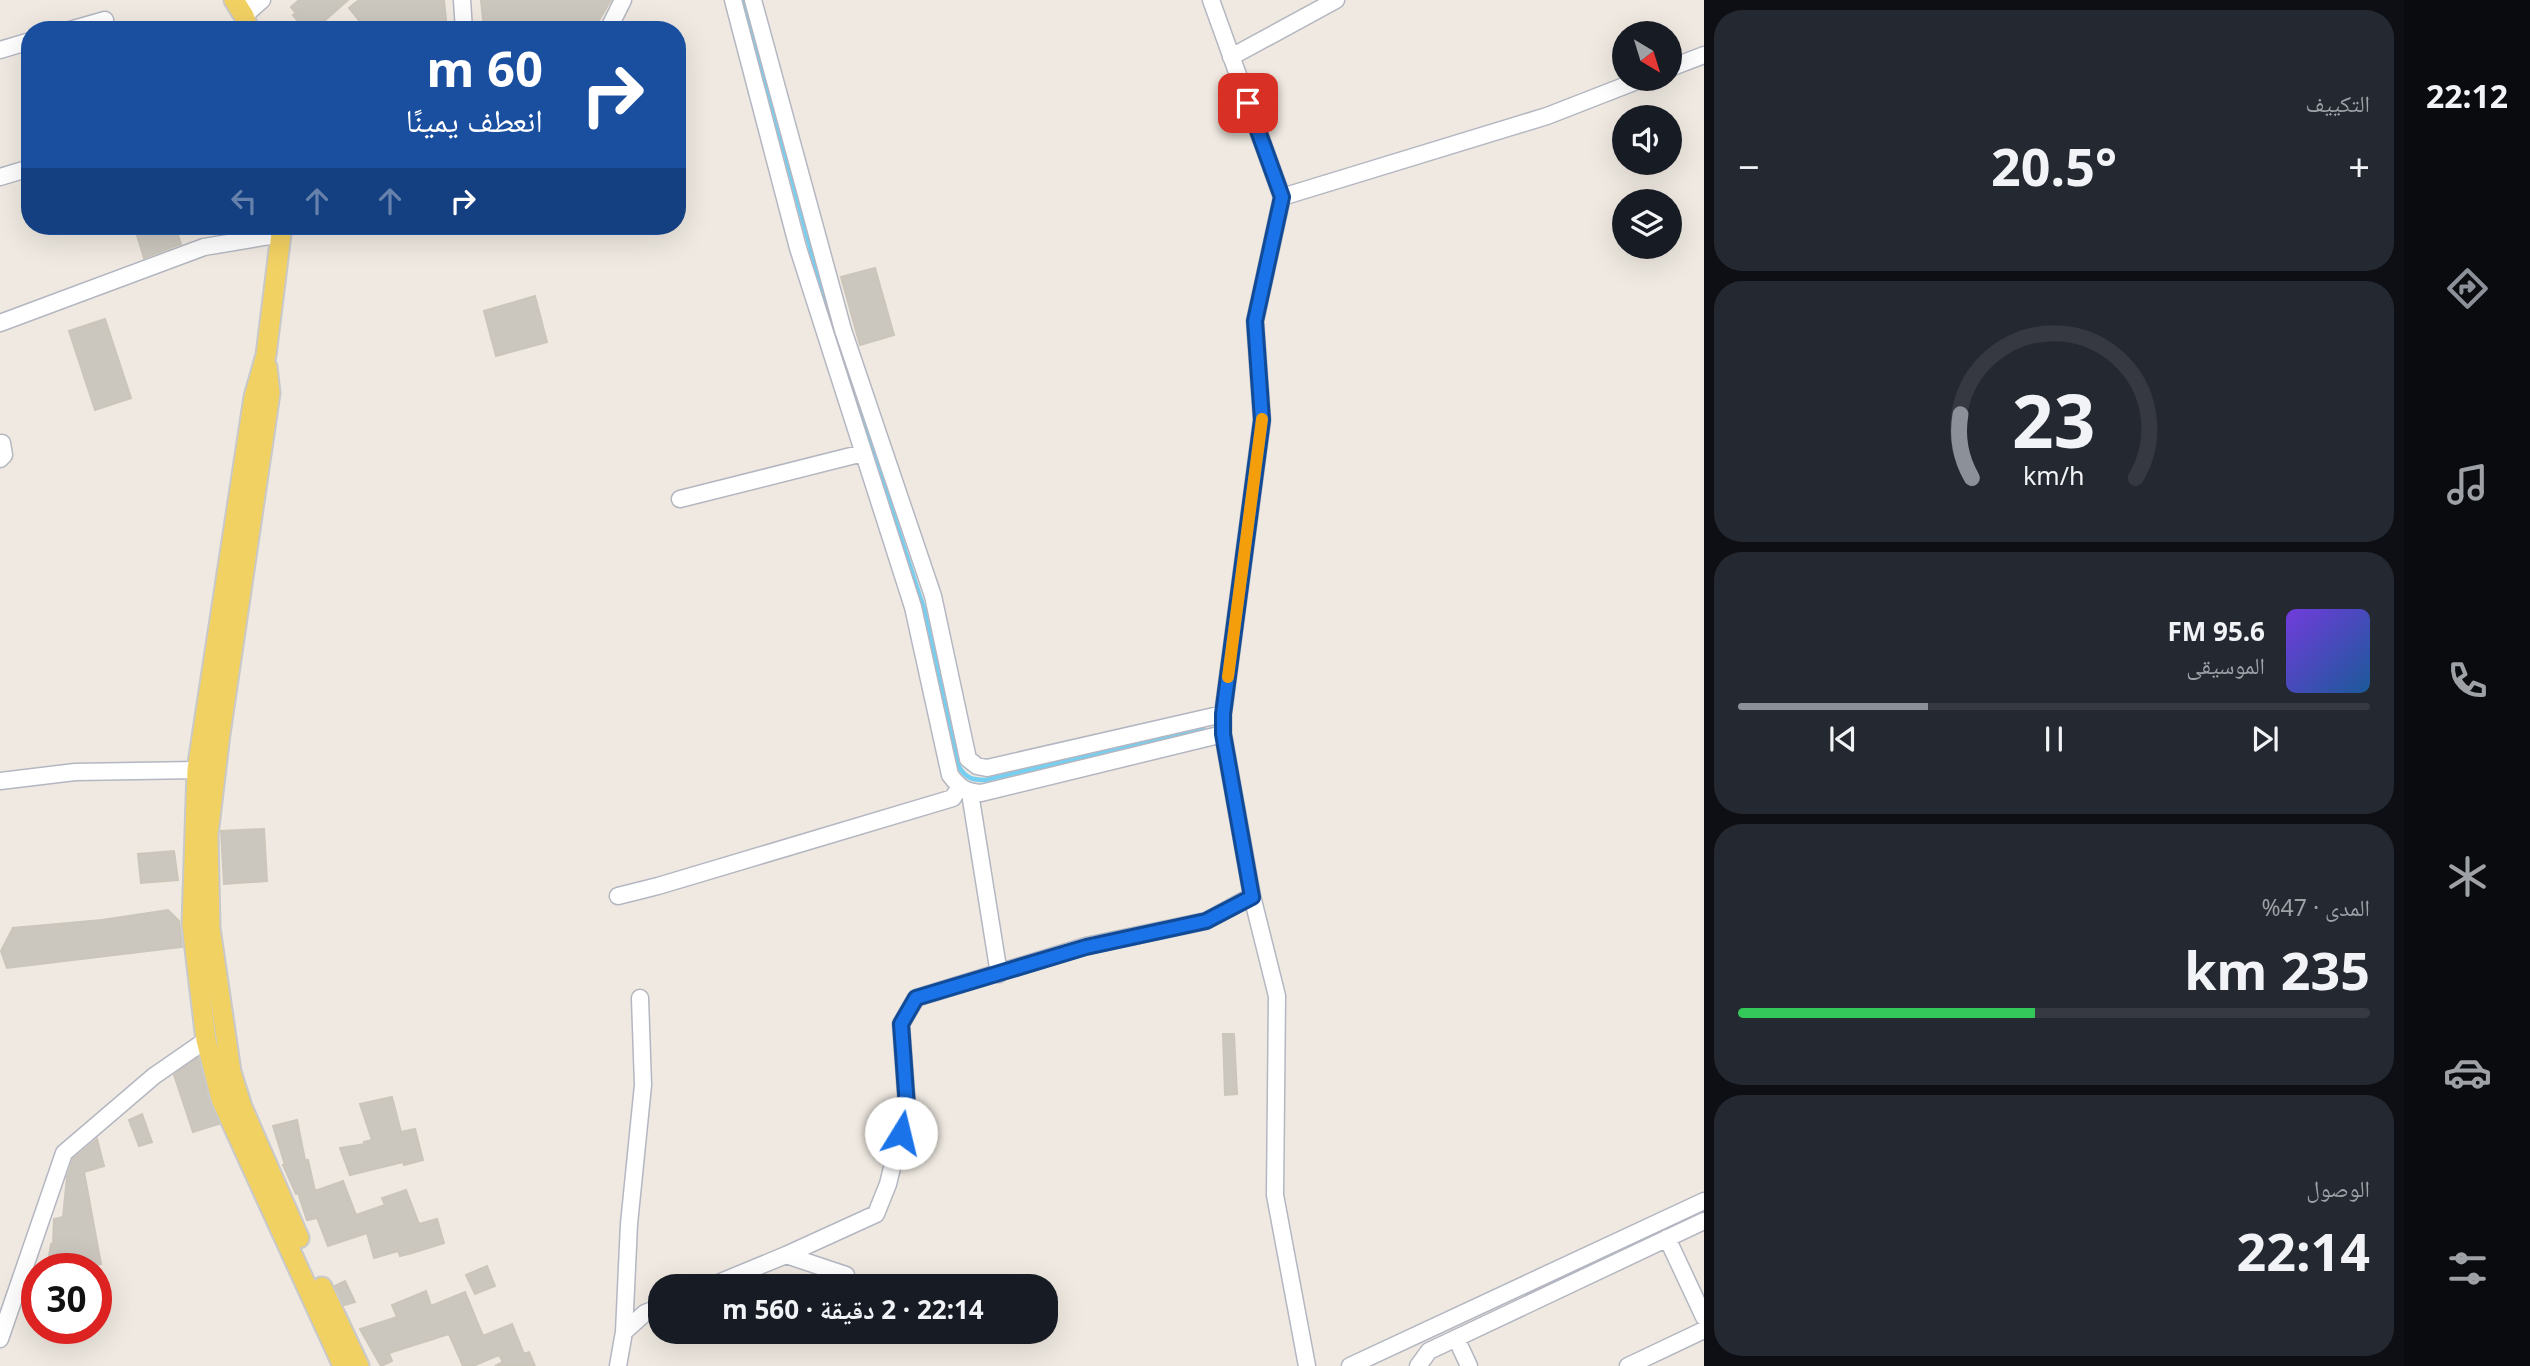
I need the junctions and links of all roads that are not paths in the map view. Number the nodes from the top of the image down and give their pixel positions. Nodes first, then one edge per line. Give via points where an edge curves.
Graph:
1 (262, 0) edge
2 (462, 0) edge
3 (623, 0) edge
4 (733, 0) edge
5 (753, 0) edge
6 (1211, 0) edge
7 (1336, 0) edge
8 (244, 12) edge
9 (105, 20) dead end
10 (102, 21) edge
11 (463, 21) edge
12 (612, 21) edge
13 (21, 44) edge
14 (0, 50) edge
15 (1704, 55) edge
16 (1231, 57) junction
17 (1682, 63) edge
18 (1612, 91) edge
19 (21, 171) edge
20 (0, 177) edge
21 (1282, 197) junction
22 (259, 235) edge
23 (281, 235) edge
24 (0, 324) edge
25 (843, 330) junction
26 (825, 335) junction
27 (266, 355) junction
28 (863, 453) junction
29 (680, 499) dead end
30 (1223, 714) junction
31 (1223, 734) junction
32 (197, 769) junction
33 (0, 781) edge
34 (964, 790) junction
35 (618, 896) dead end
36 (1252, 897) junction
37 (999, 974) junction
38 (640, 998) dead end
39 (206, 1040) junction
40 (1704, 1201) edge
41 (1704, 1221) edge
42 (1667, 1238) junction
43 (786, 1255) junction
44 (740, 1274) edge
45 (843, 1274) edge
46 (648, 1312) edge
47 (1704, 1317) edge
48 (1704, 1330) edge
49 (624, 1332) junction
50 (1455, 1338) junction
51 (0, 1339) edge
52 (343, 1366) edge
53 (359, 1366) edge
54 (618, 1366) edge
55 (1307, 1366) edge
56 (1350, 1366) edge
57 (1418, 1366) edge
58 (1469, 1366) edge
59 (1628, 1366) edge

1 - 8 street
2 - 11 street
3 - 12 street
4 - 26 street
5 - 25 street
6 - 16 street
7 - 16 street
9 - 10 street
13 - 14 street
15 - 17 street
16 - 21 street
18 - 21 street via 1547,116
19 - 20 street
21 - 30 street via 1255,321 1262,420
22 - 24 street via 204,247
23 - 27 main road
25 - 26 street
25 - 30 street via 933,596 968,759 987,768
26 - 28 street
27 - 32 main road via 254,397
27 - 53 main road via 270,393 208,835 210,929 231,1072 242,1107
28 - 29 street
28 - 34 street via 913,607 950,775
30 - 31 street
31 - 34 street via 981,793
31 - 36 street
32 - 33 street via 75,772
32 - 39 main road via 192,924
34 - 35 street via 953,798
34 - 37 street
36 - 37 street via 1206,921 1086,947
36 - 55 street via 1278,996 1275,1195
37 - 43 street via 916,998 901,1024 907,1107 876,1214
38 - 49 street via 643,1085
39 - 51 street via 154,1076 64,1153
39 - 52 main road via 221,1099
40 - 56 street
41 - 42 street
42 - 47 street
42 - 50 street
43 - 44 street
43 - 45 street
46 - 49 street
48 - 59 street
49 - 54 street
50 - 57 street via 1429,1351
50 - 58 street

